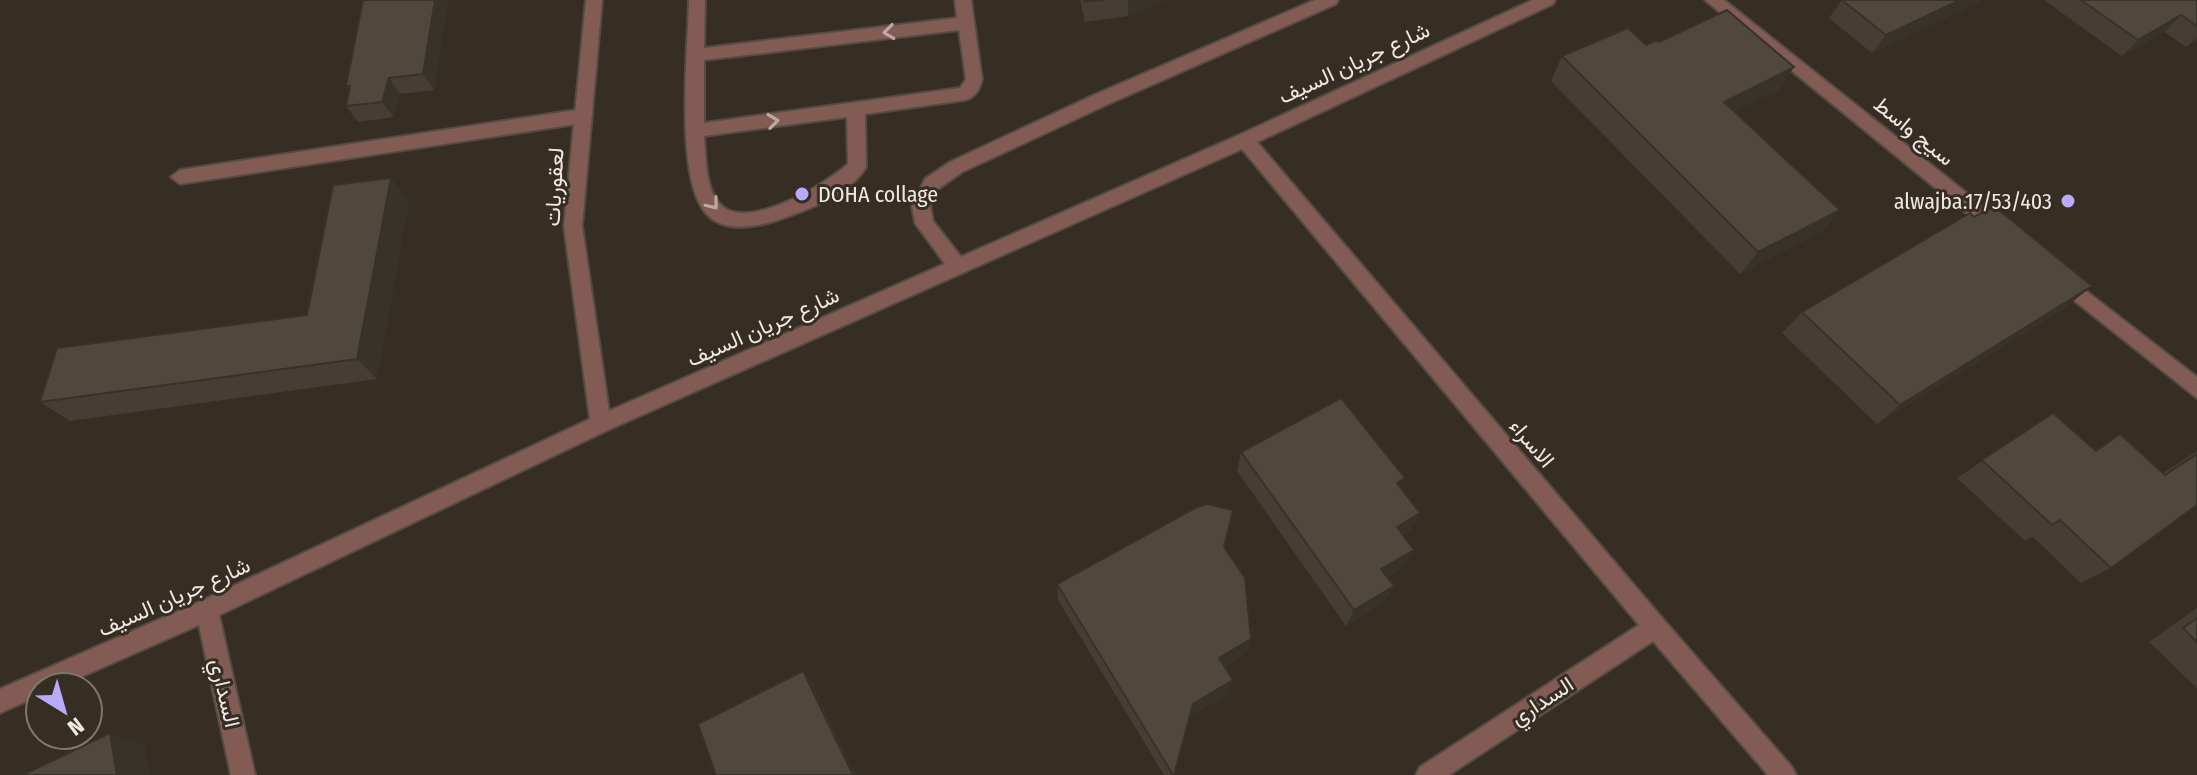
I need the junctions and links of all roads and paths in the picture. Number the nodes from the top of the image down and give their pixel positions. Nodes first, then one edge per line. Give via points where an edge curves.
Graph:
1 (594, 0) edge
2 (697, 0) edge
3 (963, 0) edge
4 (1330, 0) edge
5 (1547, 0) edge
6 (1713, 0) edge
7 (966, 23) junction
8 (697, 55) junction
9 (856, 110) junction
10 (583, 116) junction
11 (696, 131) junction
12 (1245, 140) junction
13 (180, 177) dead end
14 (2011, 239) edge
15 (958, 267) junction
16 (2048, 269) edge
17 (2197, 389) edge
18 (601, 424) junction
19 (207, 610) junction
20 (1655, 627) junction
21 (0, 701) edge
22 (243, 775) edge
23 (1428, 775) edge
24 (1784, 775) edge

1 - 10 street, لعقوريات
2 - 8 street
3 - 7 street
4 - 15 street via 1100,100 956,167 931,184 921,206 924,223
5 - 12 street, شارع جريان السيف
6 - 14 street, سيج واسط
7 -> 8 street
7 - 9 street via 974,79 965,94
8 - 11 street
11 -> 9 street
11 -> 9 street via 702,190 710,207 737,221 757,219 819,197 857,167
10 - 13 street
10 - 18 street, لعقوريات via 573,226
12 - 15 street, شارع جريان السيف
12 - 20 street, الاسراء
15 - 18 street, شارع جريان السيف
16 - 17 street
18 - 19 street, شارع جريان السيف
19 - 21 street, شارع جريان السيف
19 - 22 street, السداري
20 - 23 street, السداري
20 - 24 street, الاسراء

